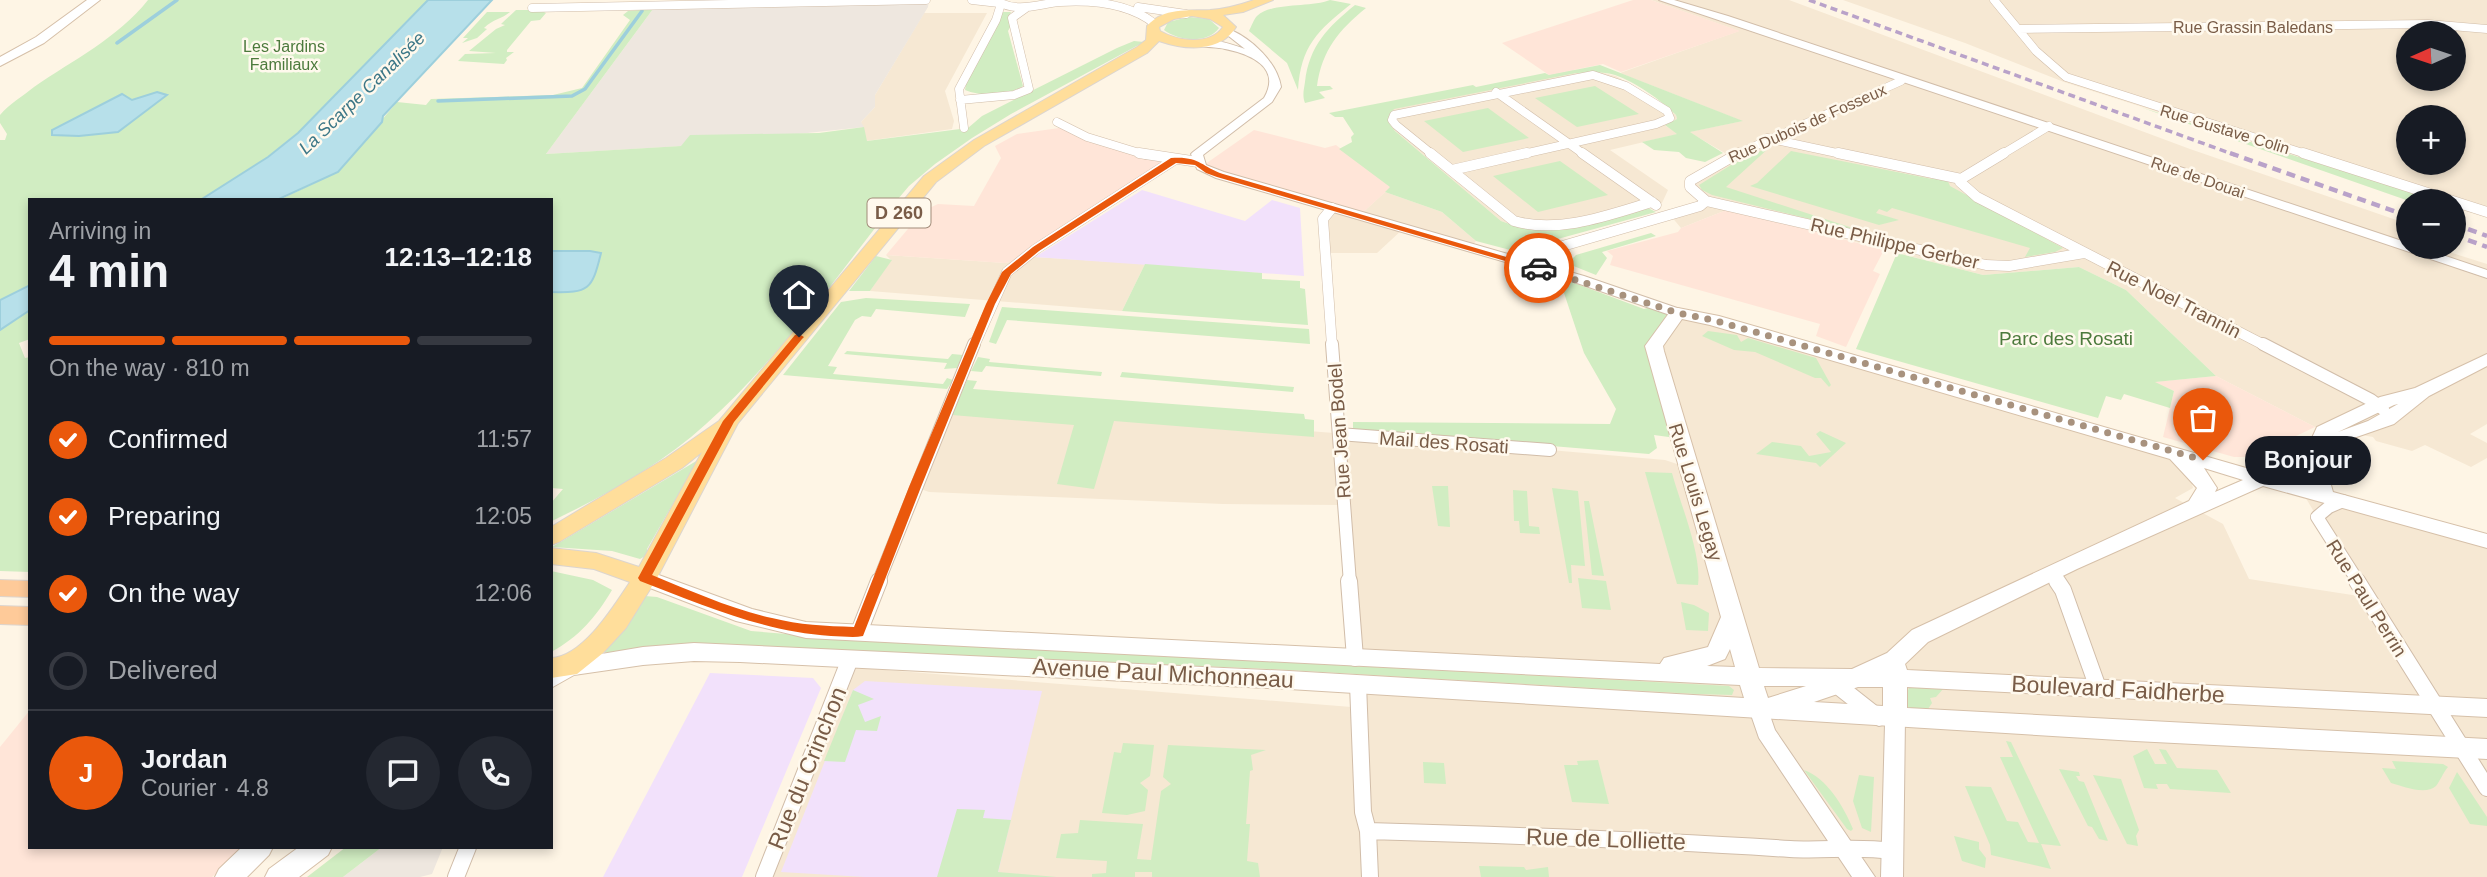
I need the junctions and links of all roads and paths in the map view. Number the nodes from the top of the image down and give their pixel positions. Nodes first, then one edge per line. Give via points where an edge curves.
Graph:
1 (94, 0) edge
2 (926, 0) edge
3 (972, 0) edge
4 (1097, 0) edge
5 (1664, 0) edge
6 (1678, 0) edge
7 (1994, 0) edge
8 (1047, 2) edge
9 (1263, 2) edge
10 (998, 3) edge
11 (1030, 7) junction
12 (533, 8) dead end
13 (1196, 14) junction
14 (1726, 18) junction
15 (1154, 29) junction
16 (1229, 29) junction
17 (2019, 29) junction
18 (2487, 29) edge
19 (1190, 43) junction
20 (0, 62) edge
21 (1120, 64) junction
22 (1269, 64) junction
23 (1903, 80) junction
24 (1030, 87) joint
25 (1496, 92) junction
26 (960, 100) junction
27 (1057, 122) dead end
28 (2049, 126) junction
29 (964, 128) dead end
30 (1767, 138) junction
31 (1569, 144) junction
32 (1174, 160) junction
33 (1198, 162) junction
34 (1452, 170) junction
35 (1961, 178) junction
36 (1706, 201) junction
37 (1652, 202) junction
38 (1332, 208) junction
39 (2487, 212) edge
40 (1670, 215) junction
41 (2084, 253) junction
42 (1520, 262) junction
43 (2487, 274) edge
44 (1678, 313) junction
45 (2487, 359) edge
46 (2382, 413) junction
47 (729, 421) junction
48 (1339, 434) junction
49 (1550, 450) dead end
50 (2176, 453) junction
51 (2203, 460) junction
52 (2287, 460) junction
53 (2257, 476) junction
54 (2202, 497) junction
55 (2343, 501) junction
56 (553, 536) edge
57 (2487, 541) edge
58 (553, 556) edge
59 (2051, 574) junction
60 (645, 578) junction
61 (0, 588) edge
62 (28, 589) edge
63 (1733, 614) junction
64 (0, 615) edge
65 (28, 616) edge
66 (859, 632) junction
67 (1354, 658) junction
68 (850, 659) junction
69 (1895, 668) junction
70 (557, 671) edge
71 (1624, 671) junction
72 (1749, 677) junction
73 (1839, 681) junction
74 (1358, 684) junction
75 (2098, 688) junction
76 (2434, 705) junction
77 (2487, 708) edge
78 (1759, 709) junction
79 (1889, 721) junction
80 (2461, 747) junction
81 (2487, 749) edge
82 (2487, 788) edge
83 (1367, 831) junction
84 (1844, 847) junction
85 (258, 849) edge
86 (316, 849) edge
87 (467, 849) edge
88 (1891, 851) junction
89 (229, 877) edge
90 (279, 877) edge
91 (456, 877) edge
92 (764, 877) edge
93 (1370, 877) edge
94 (1864, 877) edge
95 (1892, 877) edge

1 - 20 main road via 40,40
2 - 12 street
3 - 10 street
4 - 13 street
5 - 14 street
6 - 14 street
7 - 17 street, Rue Gustave Colin
8 - 11 street
8 - 15 street via 1073,1 1141,13
9 - 13 main road
9 - 16 main road via 1236,18
10 - 11 street
10 - 26 street via 1001,12 960,86
11 - 24 street via 1012,18
13 - 15 main road via 1167,17
13 - 16 main road via 1220,18
14 - 23 street, Rue de Douai
15 - 19 main road via 1164,39
15 - 21 main road, D 260 via 1150,44
16 - 19 main road via 1216,40
16 - 22 street
17 - 18 street, Rue Grassin Baledans via 2428,24
17 - 39 street, Rue Gustave Colin via 2044,60 2066,77
19 - 21 main road, D 260
19 - 22 street via 1233,48
21 - 47 main road, D 260 via 979,142 930,179
22 - 33 street via 1276,79 1269,99 1201,150
23 - 28 street, Rue de Douai
23 - 30 street, Rue Dubois de Fosseux
24 - 26 street via 1019,94
25 - 31 street
25 - 31 street via 1602,75 1670,116 1661,123
25 - 34 street via 1401,111 1392,117
26 - 29 street
27 - 32 street via 1097,141
28 - 35 street
28 - 43 street, Rue de Douai
30 - 35 street
30 - 36 street, Rue Dubois de Fosseux via 1692,179 1690,187
31 - 34 street
31 - 37 street
32 - 33 street
32 - 66 street via 1007,272 990,304
33 - 38 street via 1209,172
34 - 37 street via 1514,221 1529,226 1553,226
35 - 41 street, Rue Noel Trannin via 1960,185 1970,193
36 - 40 street
36 - 41 street, Rue Philippe Gerber via 1991,266
37 - 40 street
38 - 42 street
38 - 48 street, Rue Jean Bodel via 1323,219
40 - 42 street
41 - 46 street, Rue Noel Trannin
42 - 44 street
44 - 50 main road
44 - 63 main road, Rue Louis Legay via 1654,346
45 - 46 main road via 2423,393 2405,411
46 - 52 main road via 2344,438 2319,443
47 - 56 main road, D 260 via 674,463
47 - 60 main road, D 260
48 - 49 street, Mail des Rosati
48 - 67 street, Rue Jean Bodel
50 - 51 main road
50 - 54 main road via 2197,473
51 - 53 main road
51 - 54 main road via 2216,481
52 - 53 main road
52 - 55 main road via 2301,476
53 - 54 main road via 2244,487
53 - 55 main road
54 - 59 main road
55 - 57 main road
55 - 76 street, Rue Paul Perrin via 2317,517
58 - 60 main road via 596,561
59 - 69 main road via 1914,639
59 - 75 street via 2063,590
60 - 66 main road, Avenue Paul Michonneau via 771,623
60 - 70 main road, D 260 via 617,622 594,646
61 - 62 highway
63 - 71 main road via 1721,649 1711,657 1638,665
63 - 72 main road, Rue Louis Legay
64 - 65 highway
66 - 67 main road, Avenue Paul Michonneau
67 - 71 main road, Avenue Paul Michonneau
68 - 70 main road, Avenue Paul Michonneau via 694,652
68 - 74 main road, Avenue Paul Michonneau
68 - 92 street, Rue du Crinchon
69 - 73 main road, Boulevard Faidherbe
69 - 75 main road, Boulevard Faidherbe
69 - 79 main road
71 - 72 main road, Avenue Paul Michonneau
72 - 73 main road, Boulevard Faidherbe
72 - 78 main road, Rue Louis Legay
73 - 78 main road
73 - 79 street
74 - 78 main road, Avenue Paul Michonneau
74 - 83 street
75 - 76 main road, Boulevard Faidherbe
76 - 77 main road, Boulevard Faidherbe
76 - 80 street
78 - 79 main road, Boulevard Faidherbe
78 - 84 street via 1766,732
79 - 80 main road, Boulevard Faidherbe
79 - 88 street
80 - 81 main road, Boulevard Faidherbe
80 - 82 street
83 - 84 street, Rue de Lolliette via 1688,841 1794,849
83 - 93 street
84 - 88 street, Rue de Lolliette
84 - 94 street
85 - 89 main road
86 - 90 main road
87 - 91 street
88 - 95 street

